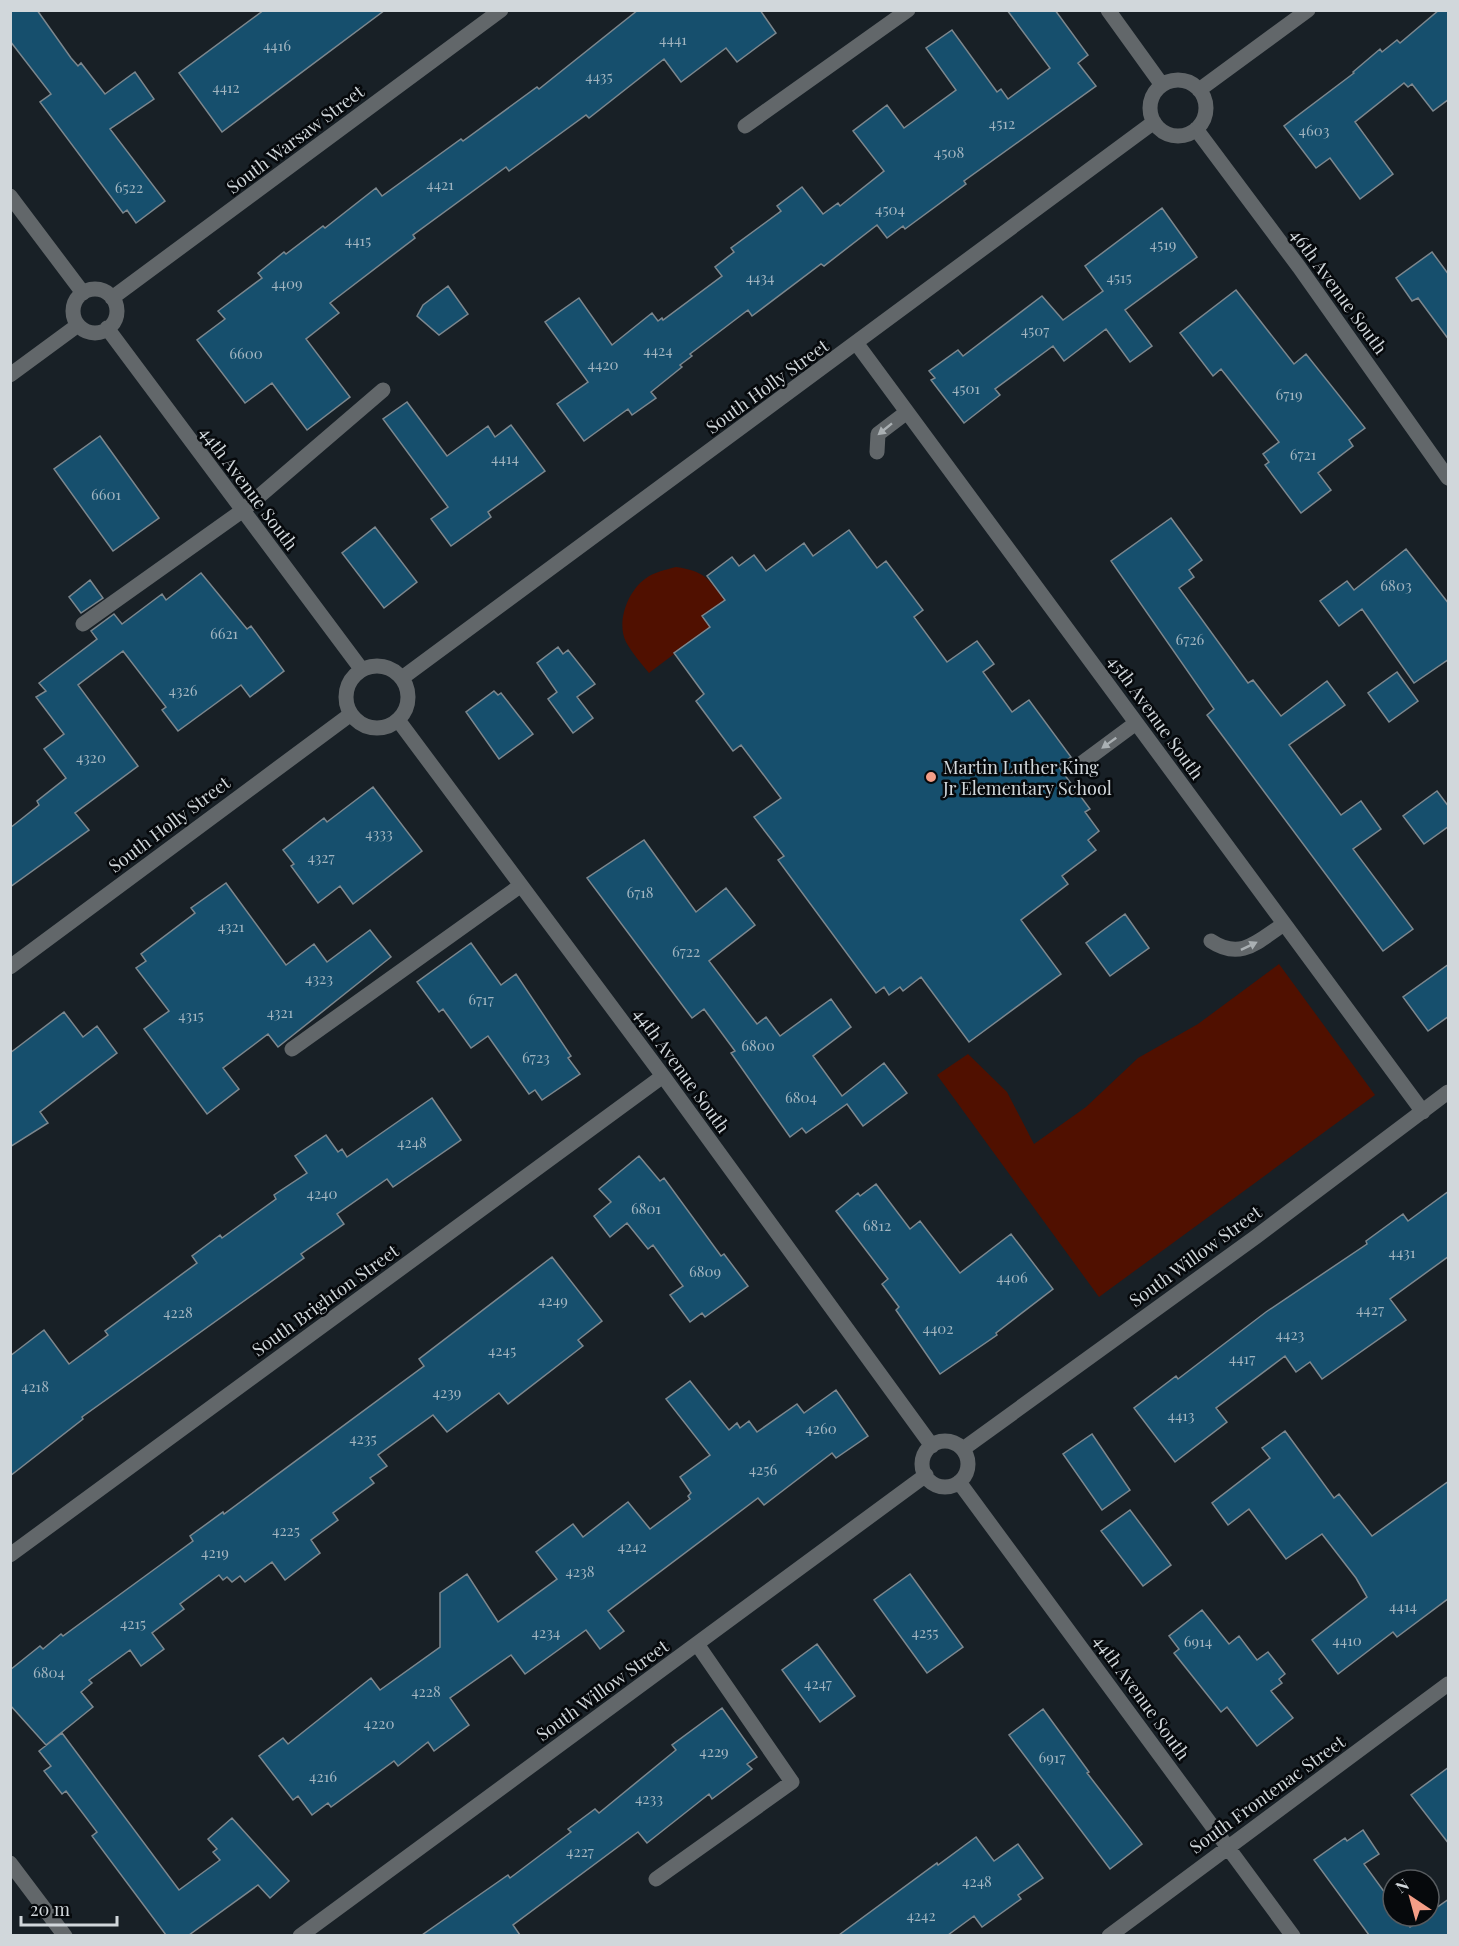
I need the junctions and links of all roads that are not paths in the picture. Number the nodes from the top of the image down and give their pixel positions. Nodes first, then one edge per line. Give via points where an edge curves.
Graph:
1 (501, 10) edge
2 (908, 10) edge
3 (1107, 10) edge
4 (1308, 10) edge
5 (1162, 85) junction
6 (1199, 90) junction
7 (1154, 122) junction
8 (745, 126) dead end
9 (1196, 129) junction
10 (10, 196) edge
11 (82, 293) junction
12 (112, 298) junction
13 (78, 325) junction
14 (107, 328) junction
15 (857, 344) junction
16 (10, 375) edge
17 (382, 390) dead end
18 (907, 412) junction
19 (877, 452) dead end
20 (1449, 478) edge
21 (242, 511) junction
22 (83, 624) dead end
23 (362, 670) junction
24 (402, 678) junction
25 (351, 714) junction
26 (398, 720) junction
27 (1136, 723) junction
28 (1082, 763) dead end
29 (520, 886) junction
30 (1284, 924) junction
31 (1210, 941) dead end
32 (10, 967) edge
33 (292, 1049) dead end
34 (663, 1076) junction
35 (1449, 1092) edge
36 (1423, 1112) junction
37 (932, 1446) junction
38 (963, 1449) junction
39 (926, 1475) junction
40 (959, 1482) junction
41 (10, 1555) edge
42 (697, 1644) junction
43 (1449, 1684) edge
44 (1227, 1847) junction
45 (10, 1863) edge
46 (656, 1880) dead end
47 (65, 1935) edge
48 (300, 1935) edge
49 (1109, 1935) edge
50 (1293, 1935) edge

1 - 12 street, South Warsaw Street
2 - 8 street
3 - 5 street
4 - 6 street
5 - 6 street via 1183,81
5 - 7 street via 1150,104
6 - 9 street via 1206,104
7 - 9 street via 1160,130 1178,136
7 - 15 street, South Holly Street
9 - 20 street, 46th Avenue South
10 - 11 street
11 - 12 street via 102,290
11 - 13 street via 73,307
12 - 14 street via 117,314
13 - 14 street via 91,333
13 - 16 street
14 - 21 street, 44th Avenue South
15 - 18 street, 45th Avenue South
15 - 24 street, South Holly Street
17 - 21 street
18 -> 19 street via 878,434
18 - 27 street, 45th Avenue South
21 - 22 street
21 - 23 street, 44th Avenue South
23 - 24 street via 378,665 389,667
23 - 25 street via 350,679 346,690 345,700
24 - 26 street via 408,703
25 - 26 street via 370,728
25 - 32 street, South Holly Street
26 - 29 street, 44th Avenue South
27 -> 28 street
27 - 30 street, 45th Avenue South
29 - 33 street
29 - 34 street, 44th Avenue South
31 -> 30 street via 1236,951 1249,948
30 - 36 street, 45th Avenue South
34 - 37 street, 44th Avenue South
34 - 41 street, South Brighton Street
35 - 36 street, South Willow Street
36 - 38 street, South Willow Street
37 - 38 street via 946,1441
37 - 39 street via 923,1459
38 - 40 street via 968,1468
39 - 40 street via 940,1486
39 - 42 street, South Willow Street
40 - 44 street, 44th Avenue South
42 - 46 street via 792,1782
42 - 48 street, South Willow Street
43 - 44 street, South Frontenac Street
44 - 49 street, South Frontenac Street
44 - 50 street, 44th Avenue South
45 - 47 street

